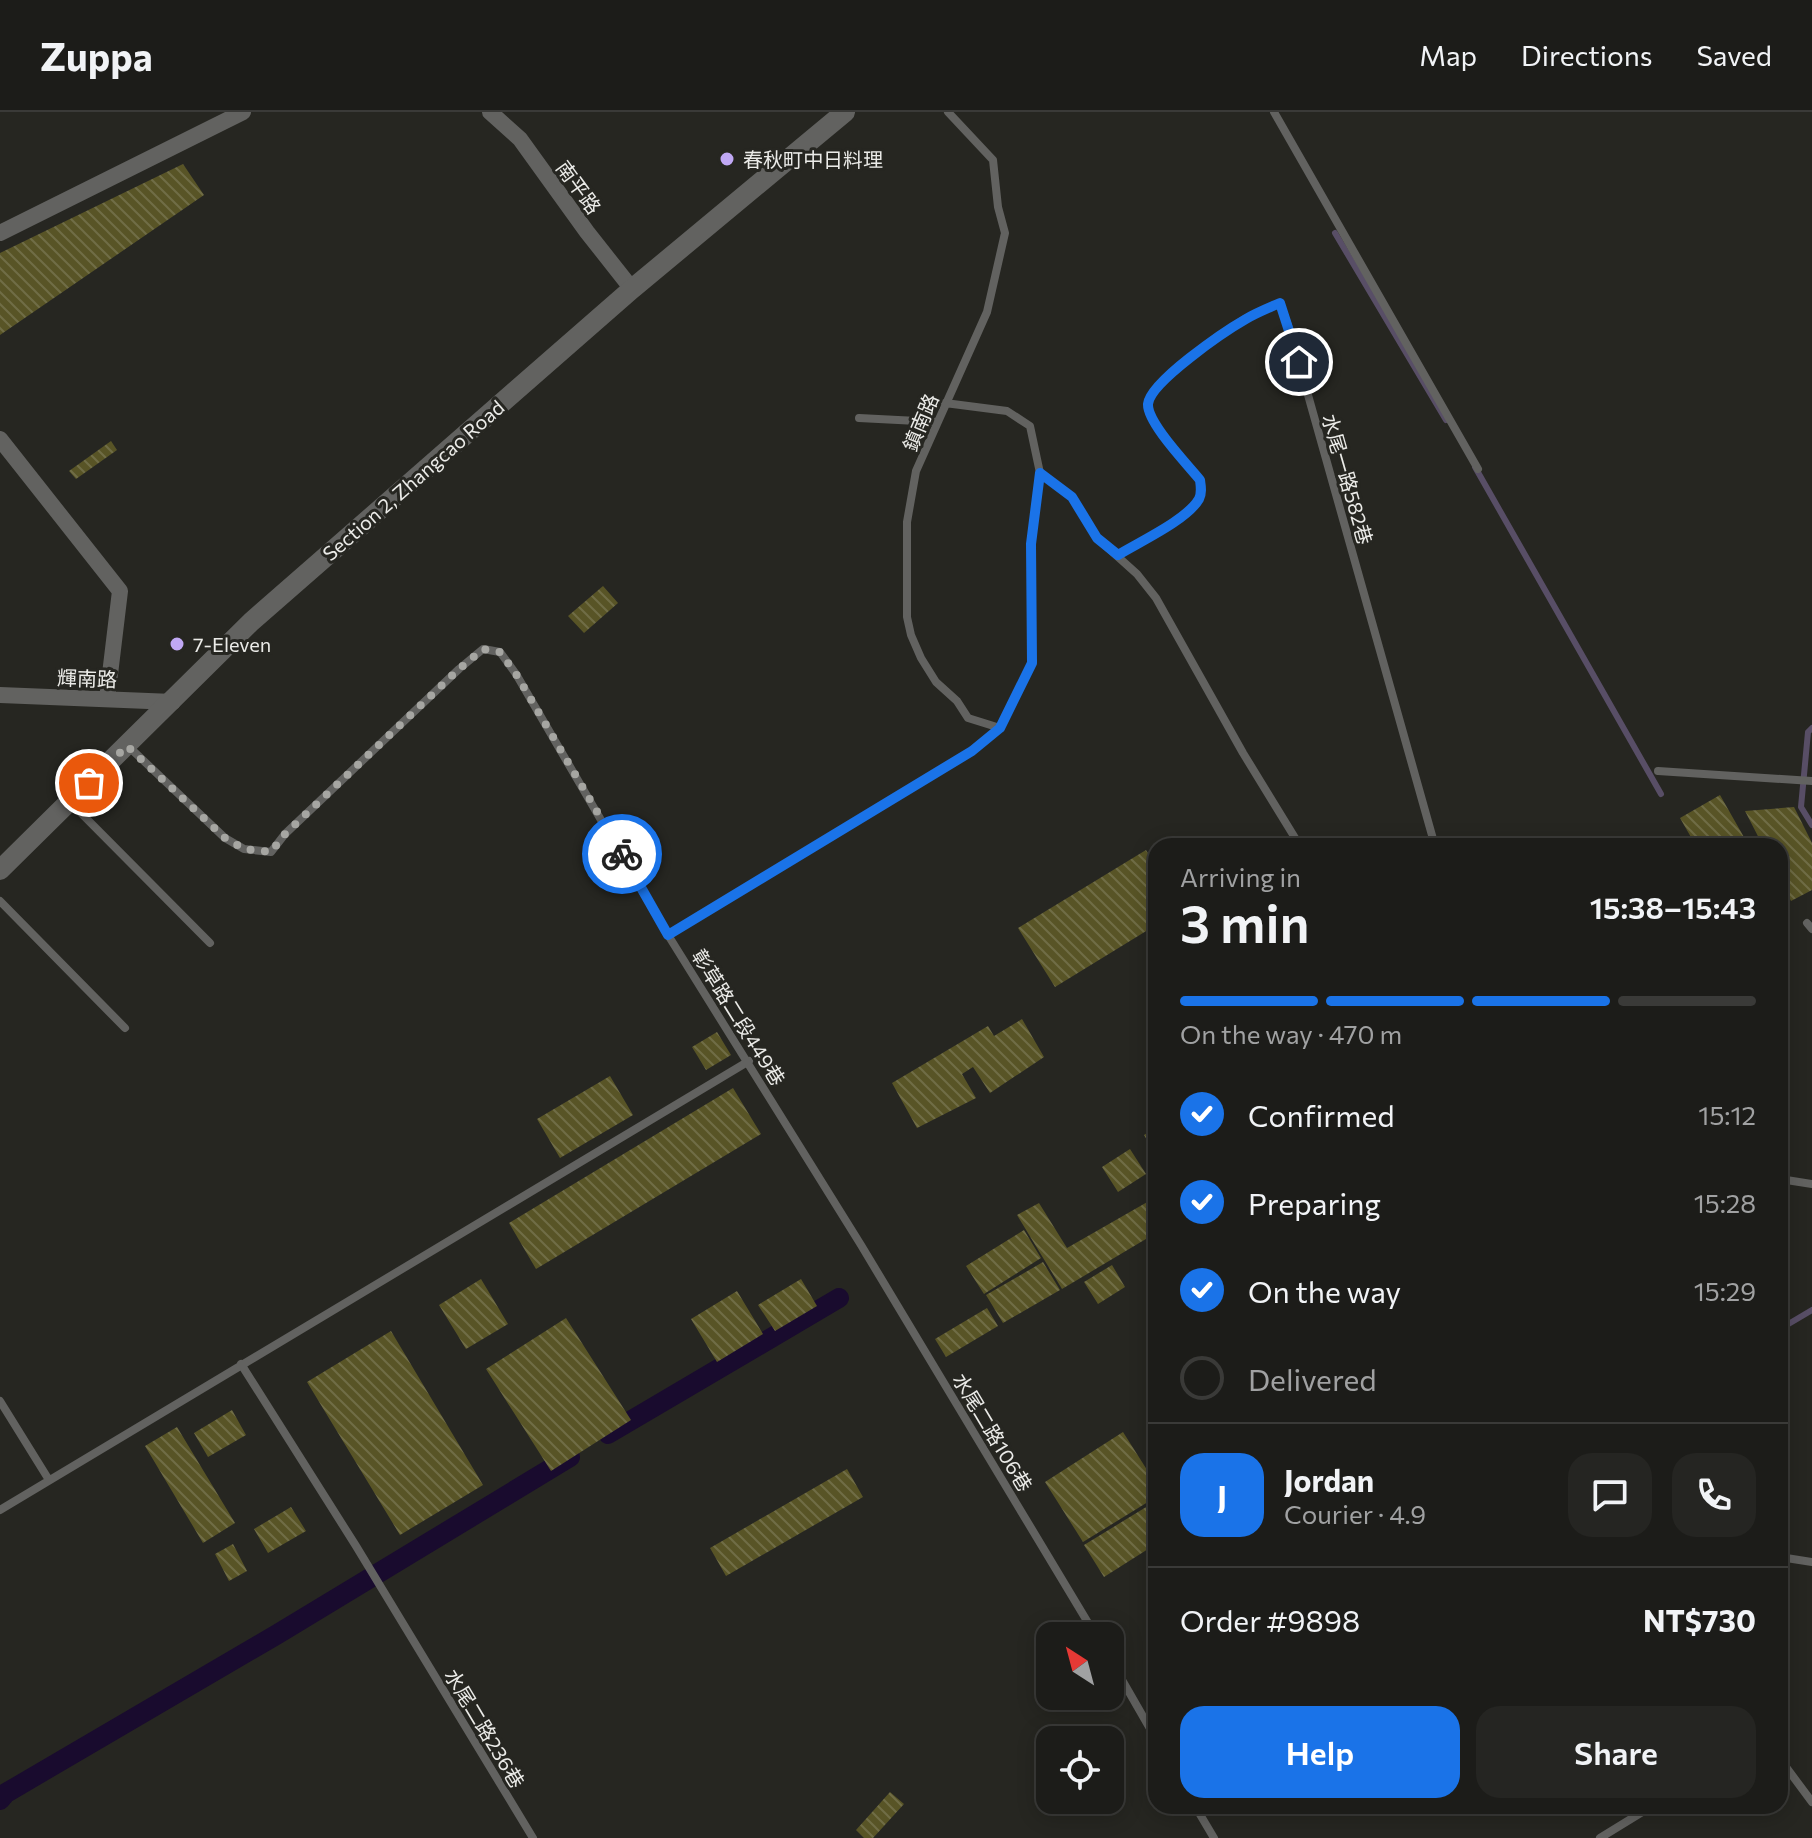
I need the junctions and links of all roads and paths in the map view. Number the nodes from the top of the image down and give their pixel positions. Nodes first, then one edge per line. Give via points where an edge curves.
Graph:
1 (243, 112) edge
2 (490, 112) edge
3 (845, 112) edge
4 (948, 112) edge
5 (1274, 112) edge
6 (0, 233) edge
7 (632, 289) junction
8 (945, 403) junction
9 (859, 418) dead end
10 (937, 422) junction
11 (0, 439) edge
12 (1478, 469) dead end
13 (1040, 473) junction
14 (1118, 555) junction
15 (0, 695) edge
16 (107, 699) junction
17 (173, 702) junction
18 (1000, 728) junction
19 (127, 746) junction
20 (1658, 771) dead end
21 (1812, 781) edge
22 (69, 801) junction
23 (1295, 838) edge
24 (1433, 838) edge
25 (0, 870) edge
26 (0, 901) edge
27 (668, 935) junction
28 (210, 943) dead end
29 (125, 1028) dead end
30 (749, 1061) junction
31 (1788, 1180) edge
32 (1812, 1184) edge
33 (861, 1245) joint
34 (241, 1364) junction
35 (0, 1401) edge
36 (49, 1480) junction
37 (0, 1510) edge
38 (1788, 1558) edge
39 (1812, 1562) edge
40 (1088, 1622) edge
41 (1124, 1683) edge
42 (1148, 1725) edge
43 (1788, 1770) edge
44 (1812, 1802) edge
45 (1200, 1814) edge
46 (1639, 1814) edge
47 (533, 1838) edge
48 (1214, 1838) edge
49 (1600, 1838) edge

1 - 6 street
2 - 7 street, 南平路 via 520,139
3 - 7 street, Section 2, Zhangcao Road
4 - 8 lane, 鎮南路 via 993,160 1005,233 987,312
5 - 12 lane
7 - 17 street, Section 2, Zhangcao Road via 251,622
8 - 10 lane, 鎮南路
8 - 13 lane via 1007,411 1030,426
9 - 10 lane
10 - 18 lane, 鎮南路 via 916,471 907,522 907,617 936,682 968,718
11 - 16 street via 120,591
13 - 14 lane via 1072,497 1097,538
13 - 18 lane via 1031,544 1032,663
14 - 23 lane via 1156,598
14 - 24 lane, 水尾一路582巷 via 1186,513 1202,490 1200,480 1152,419 1148,405 1156,387 1234,326 1280,303
15 - 16 street, 輝南路
16 - 17 street, 輝南路
17 - 19 street, Section 2, Zhangcao Road
18 - 27 lane via 972,751
19 - 22 street, Section 2, Zhangcao Road
19 - 27 lane, 彰草路二段449巷 via 225,838 244,849 271,852 459,669 483,649 500,652
20 - 21 lane
22 - 25 street, Section 2, Zhangcao Road
22 - 28 lane
26 - 29 lane
27 - 30 lane, 彰草路二段449巷
30 - 33 lane, 彰草路二段449巷
30 - 34 lane
31 - 32 lane
33 - 40 lane, 水尾二路106巷
34 - 36 lane
34 - 47 lane, 水尾二路236巷
35 - 36 lane
36 - 37 lane
38 - 39 lane
41 - 42 lane
43 - 44 lane
45 - 48 lane
46 - 49 lane

